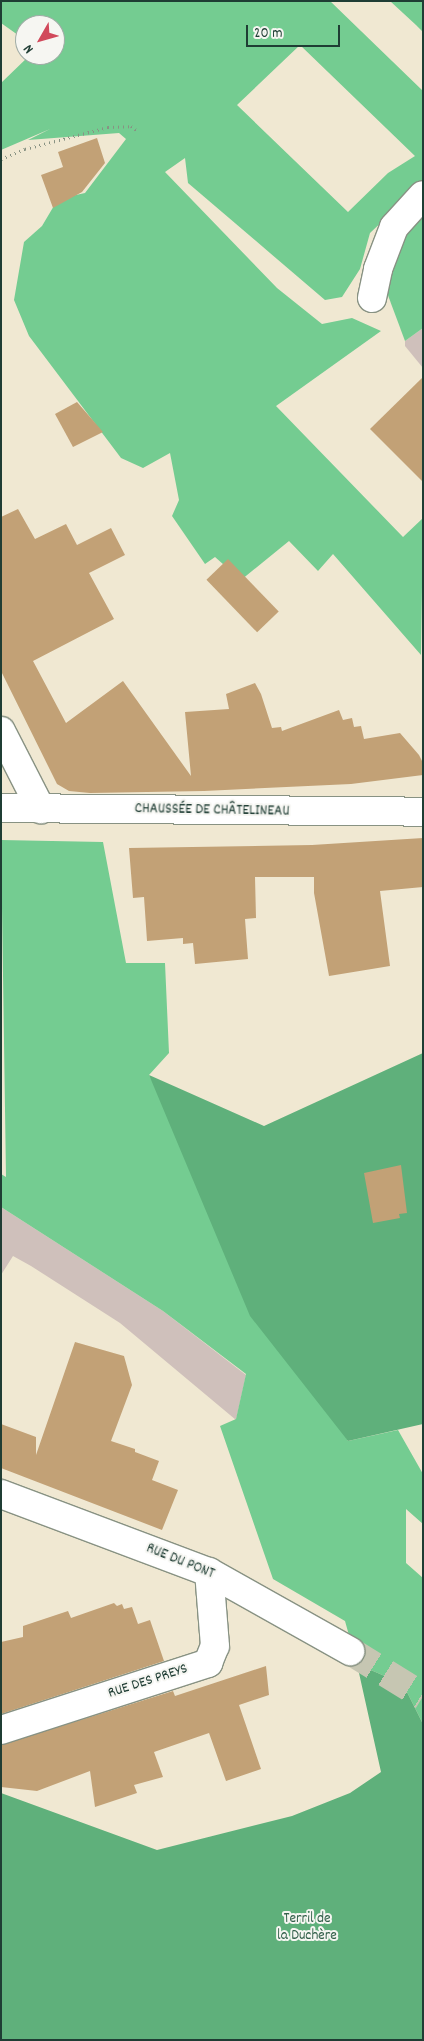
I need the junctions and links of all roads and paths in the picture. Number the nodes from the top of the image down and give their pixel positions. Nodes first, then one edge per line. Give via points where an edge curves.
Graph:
1 (138, 131) dead end
2 (1, 159) edge
3 (423, 195) edge
4 (372, 298) dead end
5 (1, 731) edge
6 (1, 808) edge
7 (41, 809) junction
8 (423, 812) edge
9 (1, 1494) edge
10 (209, 1572) junction
11 (350, 1651) tunnel mouth
12 (1, 1730) edge

1 - 2 path via 131,126 108,126
3 - 4 street via 394,227 378,269
5 - 7 street
6 - 7 street, CHAUSSÉE DE CHÂTELINEAU
7 - 8 street, CHAUSSÉE DE CHÂTELINEAU
9 - 10 street, RUE DU PONT
10 - 11 street, RUE DU PONT
10 - 12 street, RUE DES PREYS via 215,1646 208,1663

